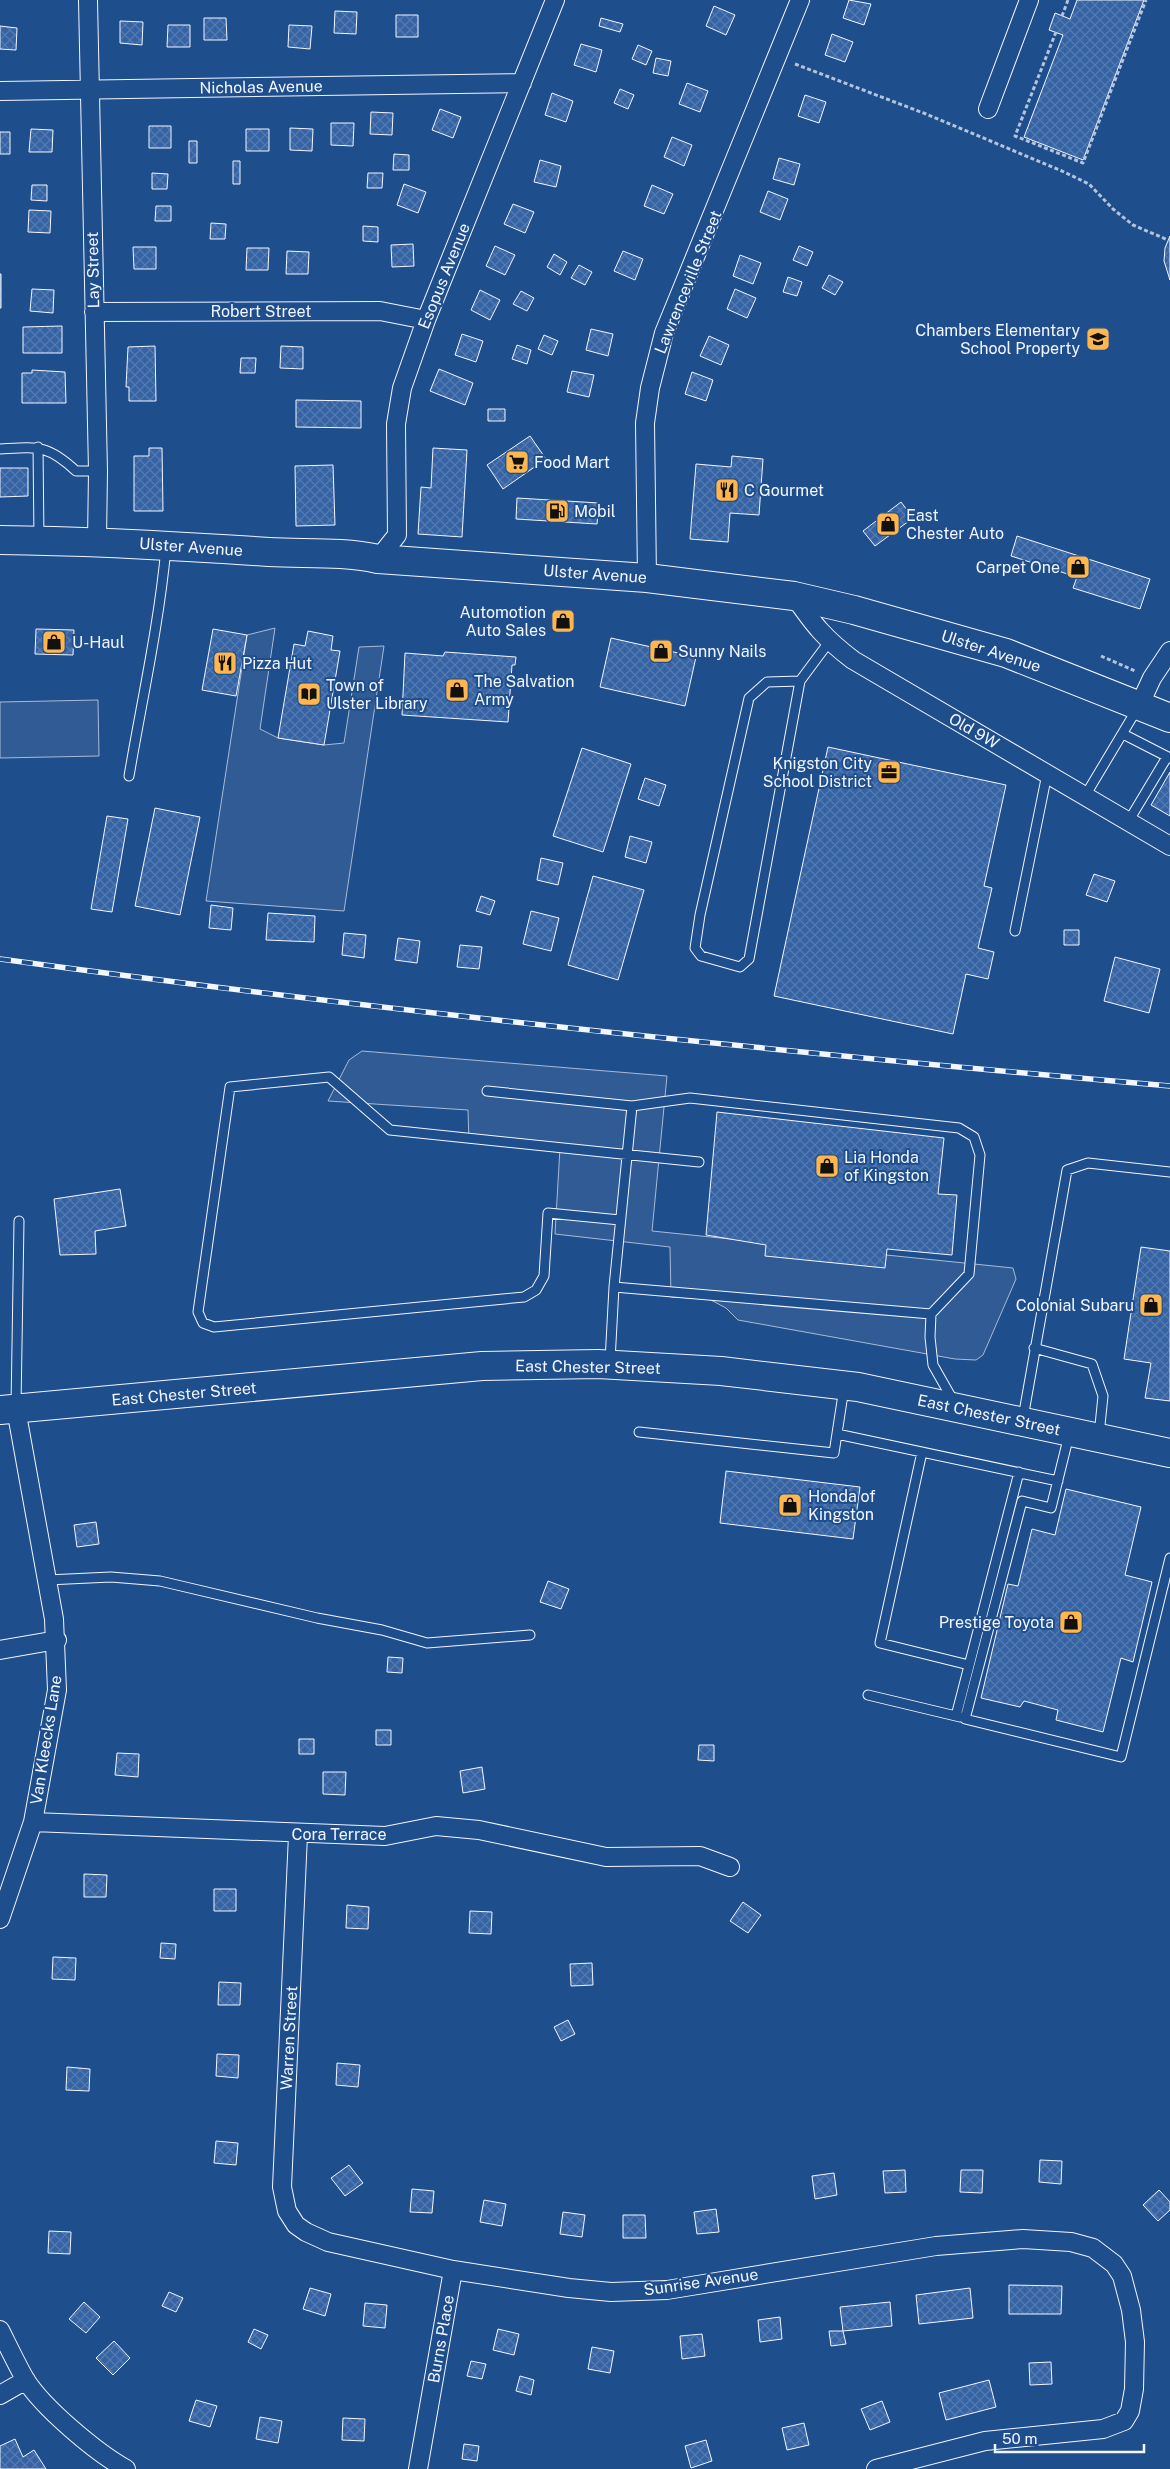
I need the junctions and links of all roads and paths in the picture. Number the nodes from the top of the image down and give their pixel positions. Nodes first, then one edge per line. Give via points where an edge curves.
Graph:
1 (88, 0) edge
2 (555, 0) edge
3 (800, 0) edge
4 (1029, 0) edge
5 (1068, 0) edge
6 (1146, 0) edge
7 (1062, 16) dead end
8 (1056, 32) dead end
9 (776, 62) junction
10 (522, 83) junction
11 (0, 90) edge
12 (91, 90) junction
13 (988, 109) dead end
14 (1168, 240) dead end
15 (94, 312) junction
16 (426, 320) junction
17 (38, 447) junction
18 (0, 448) edge
19 (98, 470) junction
20 (0, 540) edge
21 (39, 540) junction
22 (97, 541) junction
23 (166, 545) junction
24 (378, 559) junction
25 (647, 578) junction
26 (794, 596) junction
27 (829, 642) junction
28 (1170, 651) edge
29 (800, 681) junction
30 (1140, 704) junction
31 (1170, 718) edge
32 (1122, 734) junction
33 (1168, 758) edge
34 (1047, 774) junction
35 (130, 776) dead end
36 (1085, 796) junction
37 (1128, 822) junction
38 (1170, 846) edge
39 (1015, 931) dead end
40 (487, 1091) dead end
41 (632, 1106) junction
42 (627, 1156) junction
43 (699, 1162) dead end
44 (1170, 1172) edge
45 (620, 1220) junction
46 (19, 1221) dead end
47 (614, 1287) junction
48 (931, 1314) junction
49 (1034, 1348) junction
50 (610, 1365) junction
51 (844, 1386) junction
52 (958, 1408) junction
53 (8, 1410) edge
54 (1022, 1422) junction
55 (639, 1432) dead end
56 (1070, 1432) junction
57 (837, 1434) junction
58 (1099, 1438) junction
59 (922, 1452) junction
60 (1170, 1453) edge
61 (1019, 1472) junction
62 (1058, 1481) junction
63 (1170, 1558) edge
64 (47, 1580) junction
65 (530, 1635) dead end
66 (57, 1640) junction
67 (0, 1650) edge
68 (969, 1665) junction
69 (868, 1695) dead end
70 (960, 1718) junction
71 (33, 1822) junction
72 (298, 1834) junction
73 (730, 1867) dead end
74 (0, 1919) edge
75 (306, 2232) joint
76 (453, 2270) junction
77 (0, 2330) edge
78 (26, 2380) junction
79 (0, 2396) edge
80 (126, 2469) edge
81 (418, 2469) edge
82 (876, 2469) edge

1 - 12 street, Lay Street
2 - 10 street, Esopus Avenue
3 - 9 street, Lawrenceville Street
4 - 13 street
5 - 7 path
6 - 8 path via 1082,163 1015,136
9 - 14 path via 791,68 795,63 1062,171 1089,184 1133,225
9 - 25 street, Lawrenceville Street via 664,333 650,388 645,423
10 - 12 street, Nicholas Avenue
10 - 16 street, Esopus Avenue
11 - 12 street, Nicholas Avenue
12 - 15 street, Lay Street
15 - 16 street, Robert Street via 380,311
15 - 19 street, Lay Street
16 - 24 street, Esopus Avenue via 402,388 396,424 397,535
17 - 18 lane
17 - 19 lane via 60,456 76,471
17 - 21 lane
19 - 22 street, Lay Street
20 - 21 main road, Ulster Avenue
21 - 22 main road, Ulster Avenue
22 - 23 main road, Ulster Avenue
23 - 24 main road, Ulster Avenue via 359,554
23 - 35 lane via 161,597
24 - 25 main road, Ulster Avenue
25 - 26 main road, Ulster Avenue
26 - 27 street, Old 9W
26 - 30 main road, Ulster Avenue via 1006,653
27 - 29 lane
27 - 34 street, Old 9W via 853,660
28 - 30 street
29 - 29 lane via 767,682 749,698 700,915 695,948 701,956 740,967 749,959
30 - 31 main road, Ulster Avenue
30 - 32 lane
32 - 33 lane
32 - 36 lane
33 - 37 lane
34 - 36 street, Old 9W
34 - 39 lane
36 - 37 street, Old 9W
37 - 38 street, Old 9W
40 - 41 lane
41 - 42 lane
41 - 48 lane via 690,1098 959,1128 974,1138 980,1155 969,1274
42 - 43 lane
42 - 45 lane
42 - 45 lane via 390,1130 330,1077 230,1087 198,1312 203,1323 214,1327 524,1297 536,1290 544,1276 548,1213
44 - 49 lane via 1088,1163 1067,1170
45 - 47 lane
46 - 53 lane
47 - 48 lane
47 - 50 lane
48 - 52 lane via 933,1365
49 - 54 lane
49 - 58 lane via 1092,1364 1103,1396
50 - 51 main road, East Chester Street via 721,1371
50 - 53 main road, East Chester Street via 482,1366
51 - 52 main road, East Chester Street
51 - 57 lane
52 - 54 main road, East Chester Street
53 - 64 street, Van Kleecks Lane
54 - 56 main road, East Chester Street
55 - 57 lane via 834,1453
56 - 58 main road, East Chester Street
56 - 62 lane
57 - 59 lane
58 - 60 main road, East Chester Street
59 - 61 lane
59 - 68 lane via 880,1642
61 - 62 lane
61 - 68 lane
62 - 70 lane via 1051,1508 1022,1502
63 - 70 lane via 1121,1757
64 - 65 lane via 111,1577 160,1581 427,1643
64 - 66 street, Van Kleecks Lane
66 - 67 street
66 - 71 street, Van Kleecks Lane via 57,1690
68 - 70 lane
69 - 70 lane
71 - 72 street, Cora Terrace
71 - 74 street, Van Kleecks Lane
72 - 73 street, Cora Terrace via 385,1836 436,1826 479,1830 606,1857 700,1856
72 - 75 street, Warren Street via 282,2187 287,2211 296,2225
75 - 76 street, Sunrise Avenue via 328,2242
76 - 81 street, Burns Place
76 - 82 street, Sunrise Avenue via 577,2289 611,2292 667,2290 936,2246 1023,2239 1070,2242 1093,2248 1114,2264 1122,2276 1135,2342 1134,2389 1130,2411 1124,2421 1097,2430 985,2441
77 - 78 street
78 - 79 street
78 - 80 street via 77,2433

